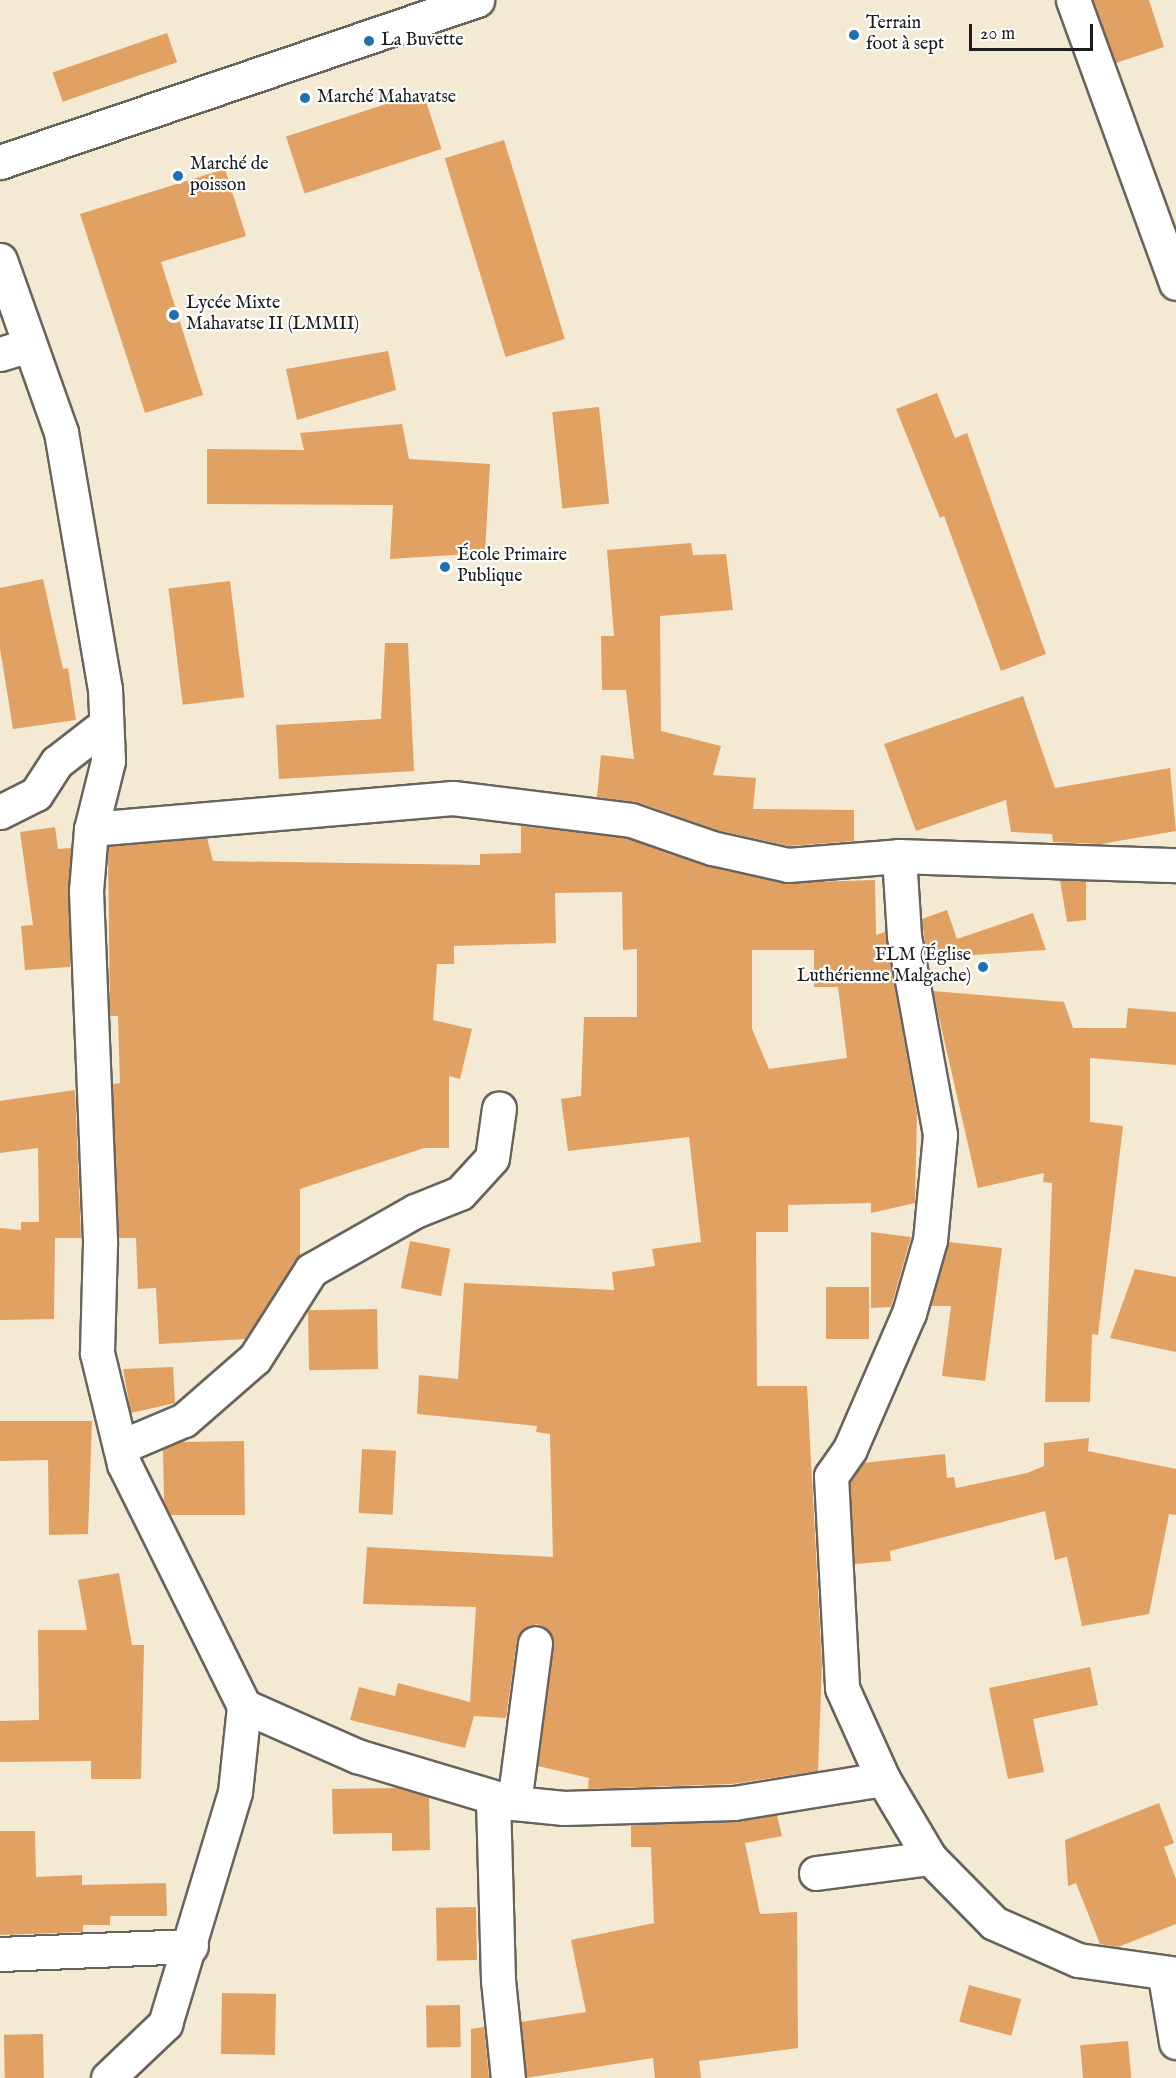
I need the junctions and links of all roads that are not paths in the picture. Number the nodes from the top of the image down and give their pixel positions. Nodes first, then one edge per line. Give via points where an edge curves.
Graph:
1 (477, 0) edge
2 (1073, 0) edge
3 (0, 162) edge
4 (0, 260) edge
5 (1176, 283) edge
6 (14, 349) edge
7 (106, 724) junction
8 (0, 812) edge
9 (92, 829) junction
10 (899, 856) junction
11 (1176, 865) edge
12 (499, 1108) dead end
13 (120, 1447) junction
14 (535, 1643) dead end
15 (244, 1706) junction
16 (884, 1779) junction
17 (504, 1801) junction
18 (930, 1858) junction
19 (816, 1873) dead end
20 (192, 1946) junction
21 (0, 1954) edge
22 (1171, 1975) edge
23 (1176, 2042) edge
24 (108, 2078) edge
25 (508, 2078) edge

1 - 3 street
2 - 5 street
4 - 6 street
6 - 7 street via 61,432
7 - 8 street via 57,762 36,794
7 - 9 street via 108,761
9 - 10 street via 453,798 632,820 712,848 788,864
9 - 13 street via 86,891 100,1244 97,1353
10 - 11 street
10 - 16 street via 904,936 940,1135 930,1240 909,1313 850,1449 831,1476 842,1688
12 - 13 street via 492,1158 460,1193 415,1211 310,1270 255,1358 184,1420
13 - 15 street
14 - 17 street
15 - 17 street via 357,1756
15 - 20 street via 235,1792
16 - 17 street via 734,1803 564,1808
16 - 18 street
17 - 25 street via 498,1980
18 - 19 street
18 - 22 street via 994,1923 1078,1960
20 - 21 street
20 - 24 street via 165,2024
22 - 23 street

